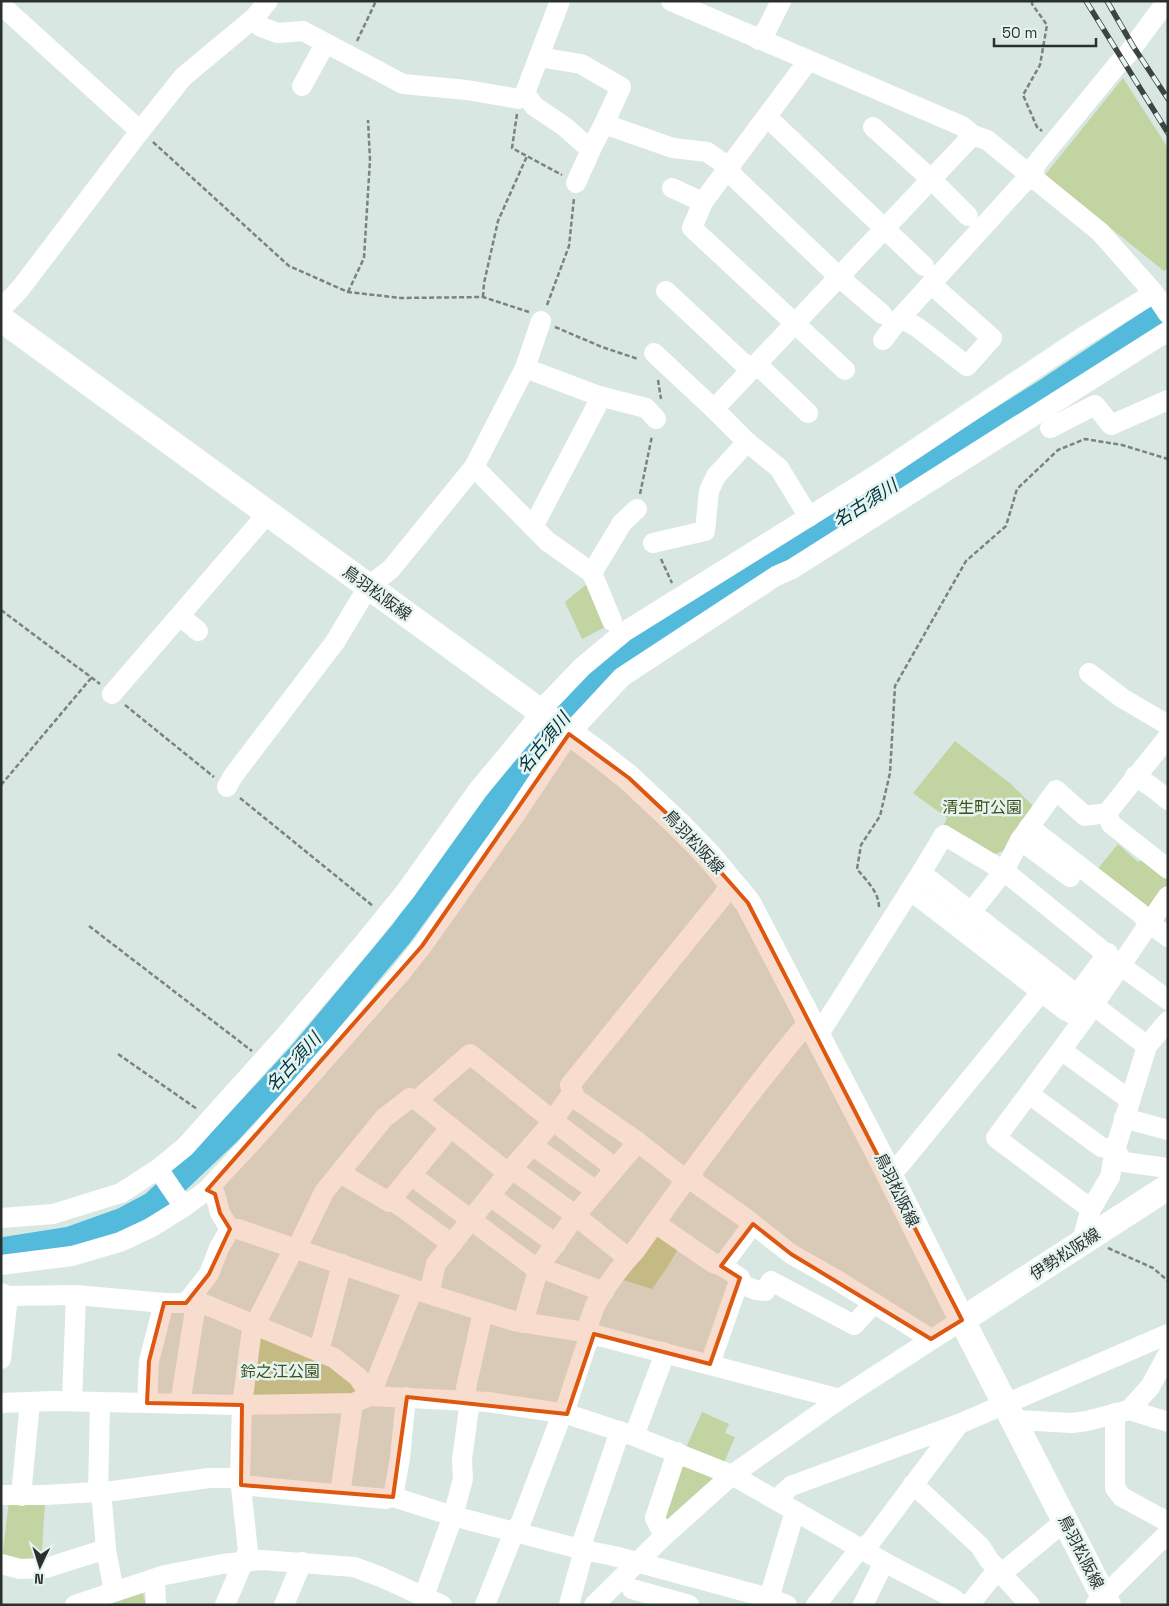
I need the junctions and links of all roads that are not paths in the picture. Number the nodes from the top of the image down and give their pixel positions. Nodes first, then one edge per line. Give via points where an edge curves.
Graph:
1 (268, 1) edge
2 (560, 1) edge
3 (671, 1) edge
4 (781, 1) edge
5 (1161, 3) edge
6 (1, 5) edge
7 (254, 18) junction
8 (759, 40) junction
9 (326, 44) junction
10 (539, 57) junction
11 (808, 61) junction
12 (302, 86) dead end
13 (522, 96) junction
14 (767, 118) junction
15 (604, 124) junction
16 (873, 127) dead end
17 (140, 131) junction
18 (973, 135) junction
19 (593, 145) junction
20 (730, 168) junction
21 (1032, 177) junction
22 (931, 179) junction
23 (576, 183) road end
24 (672, 188) dead end
25 (703, 202) junction
26 (968, 216) dead end
27 (884, 228) junction
28 (924, 266) dead end
29 (839, 277) junction
30 (931, 284) junction
31 (666, 290) dead end
32 (1154, 293) junction
33 (1, 309) edge
34 (1168, 314) edge
35 (891, 316) junction
36 (1, 319) edge
37 (541, 321) road end
38 (794, 324) junction
39 (1168, 331) edge
40 (883, 340) dead end
41 (646, 356) road end
42 (754, 367) junction
43 (525, 368) junction
44 (845, 370) dead end
45 (599, 396) junction
46 (1168, 400) edge
47 (714, 409) junction
48 (808, 413) dead end
49 (656, 419) road end
50 (1050, 428) dead end
51 (747, 442) junction
52 (474, 467) junction
53 (637, 509) road end
54 (268, 513) junction
55 (809, 517) junction
56 (533, 527) junction
57 (653, 542) road end
58 (592, 573) junction
59 (368, 587) junction
60 (180, 616) junction
61 (612, 621) dead end
62 (198, 631) dead end
63 (1088, 673) dead end
64 (112, 694) road end
65 (539, 712) junction
66 (1168, 724) edge
67 (569, 734) junction
68 (1168, 737) edge
69 (1135, 776) junction
70 (227, 787) road end
71 (1168, 800) edge
72 (1107, 812) junction
73 (1025, 834) junction
74 (1168, 869) edge
75 (1004, 871) junction
76 (1070, 877) dead end
77 (731, 882) junction
78 (916, 882) junction
79 (1168, 896) edge
80 (966, 921) junction
81 (1149, 923) junction
82 (1168, 936) edge
83 (1114, 959) junction
84 (1042, 991) junction
85 (1168, 1000) edge
86 (1080, 1007) junction
87 (1168, 1021) edge
88 (813, 1029) junction
89 (1147, 1046) junction
90 (1061, 1050) junction
91 (573, 1092) junction
92 (1029, 1094) junction
93 (418, 1101) junction
94 (1127, 1109) junction
95 (552, 1120) junction
96 (450, 1128) junction
97 (1168, 1130) edge
98 (638, 1142) junction
99 (532, 1144) junction
100 (1115, 1150) junction
101 (615, 1168) junction
102 (1168, 1168) edge
103 (158, 1169) junction
104 (888, 1170) junction
105 (510, 1171) junction
106 (340, 1173) junction
107 (411, 1175) junction
108 (688, 1176) junction
109 (1168, 1187) edge
110 (207, 1190) junction
111 (596, 1191) junction
112 (490, 1196) junction
113 (392, 1200) junction
114 (184, 1207) junction
115 (1091, 1208) junction
116 (576, 1217) junction
117 (1, 1218) edge
118 (471, 1220) junction
119 (655, 1223) junction
120 (753, 1224) junction
121 (230, 1229) junction
122 (1084, 1241) junction
123 (452, 1244) junction
124 (556, 1244) junction
125 (296, 1248) junction
126 (632, 1255) junction
127 (342, 1264) junction
128 (1, 1265) edge
129 (722, 1266) junction
130 (538, 1270) junction
131 (738, 1283) junction
132 (421, 1291) junction
133 (604, 1292) junction
134 (5, 1295) edge
135 (76, 1295) junction
136 (190, 1303) junction
137 (874, 1303) junction
138 (164, 1304) junction
139 (483, 1312) junction
140 (962, 1320) junction
141 (523, 1323) junction
142 (255, 1325) junction
143 (589, 1333) junction
144 (1168, 1334) edge
145 (931, 1339) junction
146 (319, 1351) junction
147 (664, 1352) junction
148 (1168, 1354) edge
149 (1, 1359) edge
150 (710, 1364) junction
151 (371, 1396) junction
152 (406, 1397) junction
153 (840, 1399) junction
154 (72, 1401) junction
155 (468, 1401) junction
156 (30, 1402) junction
157 (100, 1402) junction
158 (1, 1403) edge
159 (352, 1403) junction
160 (147, 1404) junction
161 (180, 1404) junction
162 (242, 1405) junction
163 (1009, 1412) junction
164 (1122, 1412) junction
165 (564, 1413) junction
166 (1168, 1422) edge
167 (959, 1424) junction
168 (627, 1434) junction
169 (677, 1452) junction
170 (732, 1475) junction
171 (241, 1482) junction
172 (914, 1484) junction
173 (98, 1492) junction
174 (340, 1494) junction
175 (1, 1495) edge
176 (22, 1496) junction
177 (393, 1497) junction
178 (777, 1499) junction
179 (454, 1509) junction
180 (795, 1511) junction
181 (1065, 1521) junction
182 (1168, 1522) edge
183 (514, 1532) junction
184 (1168, 1533) edge
185 (664, 1536) junction
186 (860, 1548) junction
187 (106, 1549) junction
188 (584, 1550) junction
189 (243, 1562) junction
190 (302, 1562) junction
191 (637, 1562) junction
192 (884, 1562) junction
193 (1, 1564) edge
194 (1000, 1571) junction
195 (155, 1579) junction
196 (114, 1592) junction
197 (424, 1596) junction
198 (630, 1597) edge
199 (1102, 1602) edge
200 (774, 1603) edge
201 (958, 1603) edge
202 (76, 1605) edge
203 (156, 1605) edge
204 (225, 1605) edge
205 (284, 1605) edge
206 (442, 1605) edge
207 (485, 1605) edge
208 (569, 1605) edge
209 (594, 1605) edge
210 (689, 1605) edge
211 (816, 1605) edge
212 (863, 1605) edge
213 (1030, 1605) edge

1 - 7 street
2 - 10 street
3 - 8 street
4 - 8 street
5 - 21 street via 1127,55 1036,164
6 - 17 street
7 - 9 street via 261,27 278,33 303,32
7 - 17 street via 183,77
8 - 11 street
9 - 12 street
9 - 13 street via 403,84
10 - 13 street
10 - 15 street via 581,64 621,87
11 - 14 street
11 - 18 street via 962,126
13 - 19 street via 583,143
14 - 20 street
14 - 27 street
15 - 19 street
15 - 20 street via 673,148 707,152
16 - 22 street
17 - 33 street via 20,289
18 - 21 street via 987,140
18 - 22 street
19 - 23 street
20 - 25 street
20 - 29 street via 733,176
21 - 30 street
21 - 32 street via 1100,232
22 - 26 street
22 - 27 street
24 - 25 street
25 - 38 street via 692,228
27 - 28 street
27 - 29 street
29 - 35 street
29 - 38 street
30 - 35 street
30 - 35 street via 992,338 967,366 917,327
31 - 42 street via 744,363
32 - 34 street
32 - 55 street via 1081,338 880,474
35 - 40 street
36 - 54 main road, 鳥羽松阪線
37 - 43 street
38 - 42 street
38 - 44 street
39 - 67 street via 792,569 776,576 622,677
41 - 47 street
42 - 47 street
42 - 48 street via 764,371
43 - 45 street
43 - 52 street
45 - 49 street via 646,408
45 - 56 street
46 - 50 street via 1111,425 1095,404
47 - 51 street
51 - 55 street via 779,468
51 - 57 street via 716,476 709,491 705,531
52 - 56 street
52 - 59 street via 391,569
53 - 58 street via 622,523
54 - 59 main road, 鳥羽松阪線
54 - 60 street
55 - 65 street via 624,632 582,667
56 - 58 street
58 - 61 street
59 - 65 main road, 鳥羽松阪線
59 - 70 street via 336,642
60 - 62 street
60 - 64 street
63 - 66 street via 1122,698
65 - 67 main road, 鳥羽松阪線
65 - 103 street via 362,945 185,1147
67 - 77 main road, 鳥羽松阪線 via 630,778 686,832
67 - 110 street via 422,946
68 - 69 street
69 - 71 street
69 - 72 street
72 - 73 street via 1084,816 1056,790
72 - 74 street via 1112,824
73 - 75 street
73 - 76 street
73 - 81 street via 1140,913
75 - 78 street via 944,835
75 - 80 street
75 - 83 street
77 - 88 main road, 鳥羽松阪線 via 748,903
77 - 91 street via 570,1085
78 - 80 street
78 - 88 street
79 - 81 street
80 - 84 street
80 - 86 street
81 - 82 street
81 - 83 street
83 - 85 street
83 - 86 street
84 - 86 street
84 - 104 street via 899,1166
86 - 89 street
86 - 90 street
87 - 89 street
88 - 104 main road, 鳥羽松阪線
88 - 108 street via 777,1058
89 - 94 street
90 - 92 street
90 - 94 street
91 - 95 street
91 - 98 street via 576,1099
92 - 100 street via 1101,1147
92 - 115 street via 996,1138
93 - 95 street via 470,1054
93 - 96 street
93 - 106 street via 410,1098 384,1118
94 - 97 street
94 - 100 street
95 - 99 street
95 - 101 street
96 - 105 street
96 - 107 street
98 - 101 street
98 - 108 street
99 - 105 street
99 - 111 street
100 - 102 street via 1124,1162
100 - 115 street via 1110,1177
101 - 111 street
103 - 114 street
103 - 117 street via 121,1193 103,1200 53,1214
104 - 140 main road, 鳥羽松阪線
105 - 112 street
105 - 116 street
106 - 113 street via 389,1202
106 - 125 street via 324,1192
107 - 113 street
107 - 118 street
108 - 119 street
108 - 120 street
109 - 122 main road, 伊勢松阪線
110 - 114 street
110 - 121 street via 215,1194 220,1213
111 - 116 street
112 - 118 street
112 - 124 street
113 - 123 street
114 - 128 street via 133,1236 89,1252
115 - 122 street
116 - 124 street
116 - 126 street
118 - 123 street
118 - 130 street
119 - 126 street
119 - 129 street
120 - 129 street
120 - 137 street via 791,1254
121 - 125 street
121 - 136 street via 209,1274
122 - 140 main road, 伊勢松阪線
123 - 132 street
124 - 130 street
125 - 127 street
125 - 142 street
126 - 133 street
127 - 132 street
127 - 146 street
129 - 131 street via 740,1278
130 - 133 street via 546,1270
130 - 141 street
131 - 137 street via 765,1291 771,1281 854,1325
131 - 150 street
132 - 139 street
132 - 151 street
133 - 143 street via 595,1306
134 - 135 street
134 - 149 street
135 - 138 street
135 - 154 street
136 - 138 street
136 - 142 street via 204,1304
136 - 161 street via 194,1316
137 - 145 street
138 - 160 street via 148,1361
139 - 141 street
139 - 155 street via 466,1388
140 - 145 street
140 - 163 main road, 鳥羽松阪線
141 - 143 street
142 - 146 street
142 - 162 street
143 - 147 street
143 - 165 street
144 - 163 street
145 - 153 street
146 - 151 street via 358,1377
147 - 150 street
147 - 168 street
148 - 164 street via 1150,1388
150 - 153 street
151 - 152 street
151 - 159 street
152 - 155 street
152 - 177 street
153 - 170 street
154 - 156 street
154 - 157 street
155 - 165 street
155 - 179 street via 463,1479
156 - 158 street
156 - 176 street
157 - 160 street
157 - 173 street
159 - 162 street
159 - 174 street
160 - 161 street
161 - 162 street
162 - 171 street
163 - 164 street via 1072,1423
163 - 167 street
163 - 181 main road, 鳥羽松阪線
164 - 166 street
164 - 182 street via 1115,1488 1122,1498
165 - 168 street
165 - 183 street via 521,1522
167 - 172 street
167 - 178 street via 792,1486
168 - 169 street
168 - 188 street via 583,1540
169 - 170 street
169 - 185 street via 655,1518
170 - 178 street
170 - 185 street
171 - 173 street via 209,1478
171 - 174 street
171 - 189 street via 248,1551
172 - 186 street via 869,1544
172 - 194 street via 980,1546
173 - 176 street
173 - 187 street via 102,1502
174 - 177 street
175 - 176 street
177 - 179 street
178 - 180 street
179 - 183 street
179 - 197 street
180 - 186 street
180 - 200 street
181 - 194 street
181 - 199 main road, 鳥羽松阪線
183 - 188 street
183 - 207 street
184 - 199 street
185 - 191 street
186 - 192 street
186 - 211 street
187 - 193 street via 46,1568 20,1569
187 - 196 street
188 - 191 street
188 - 208 street
189 - 190 street
189 - 195 street
189 - 204 street
190 - 197 street via 354,1567
190 - 205 street
191 - 198 street
191 - 200 street
191 - 209 street
192 - 201 street
192 - 212 street
194 - 201 street
194 - 213 street
195 - 196 street
195 - 203 street
196 - 202 street
197 - 206 street
198 - 210 street

